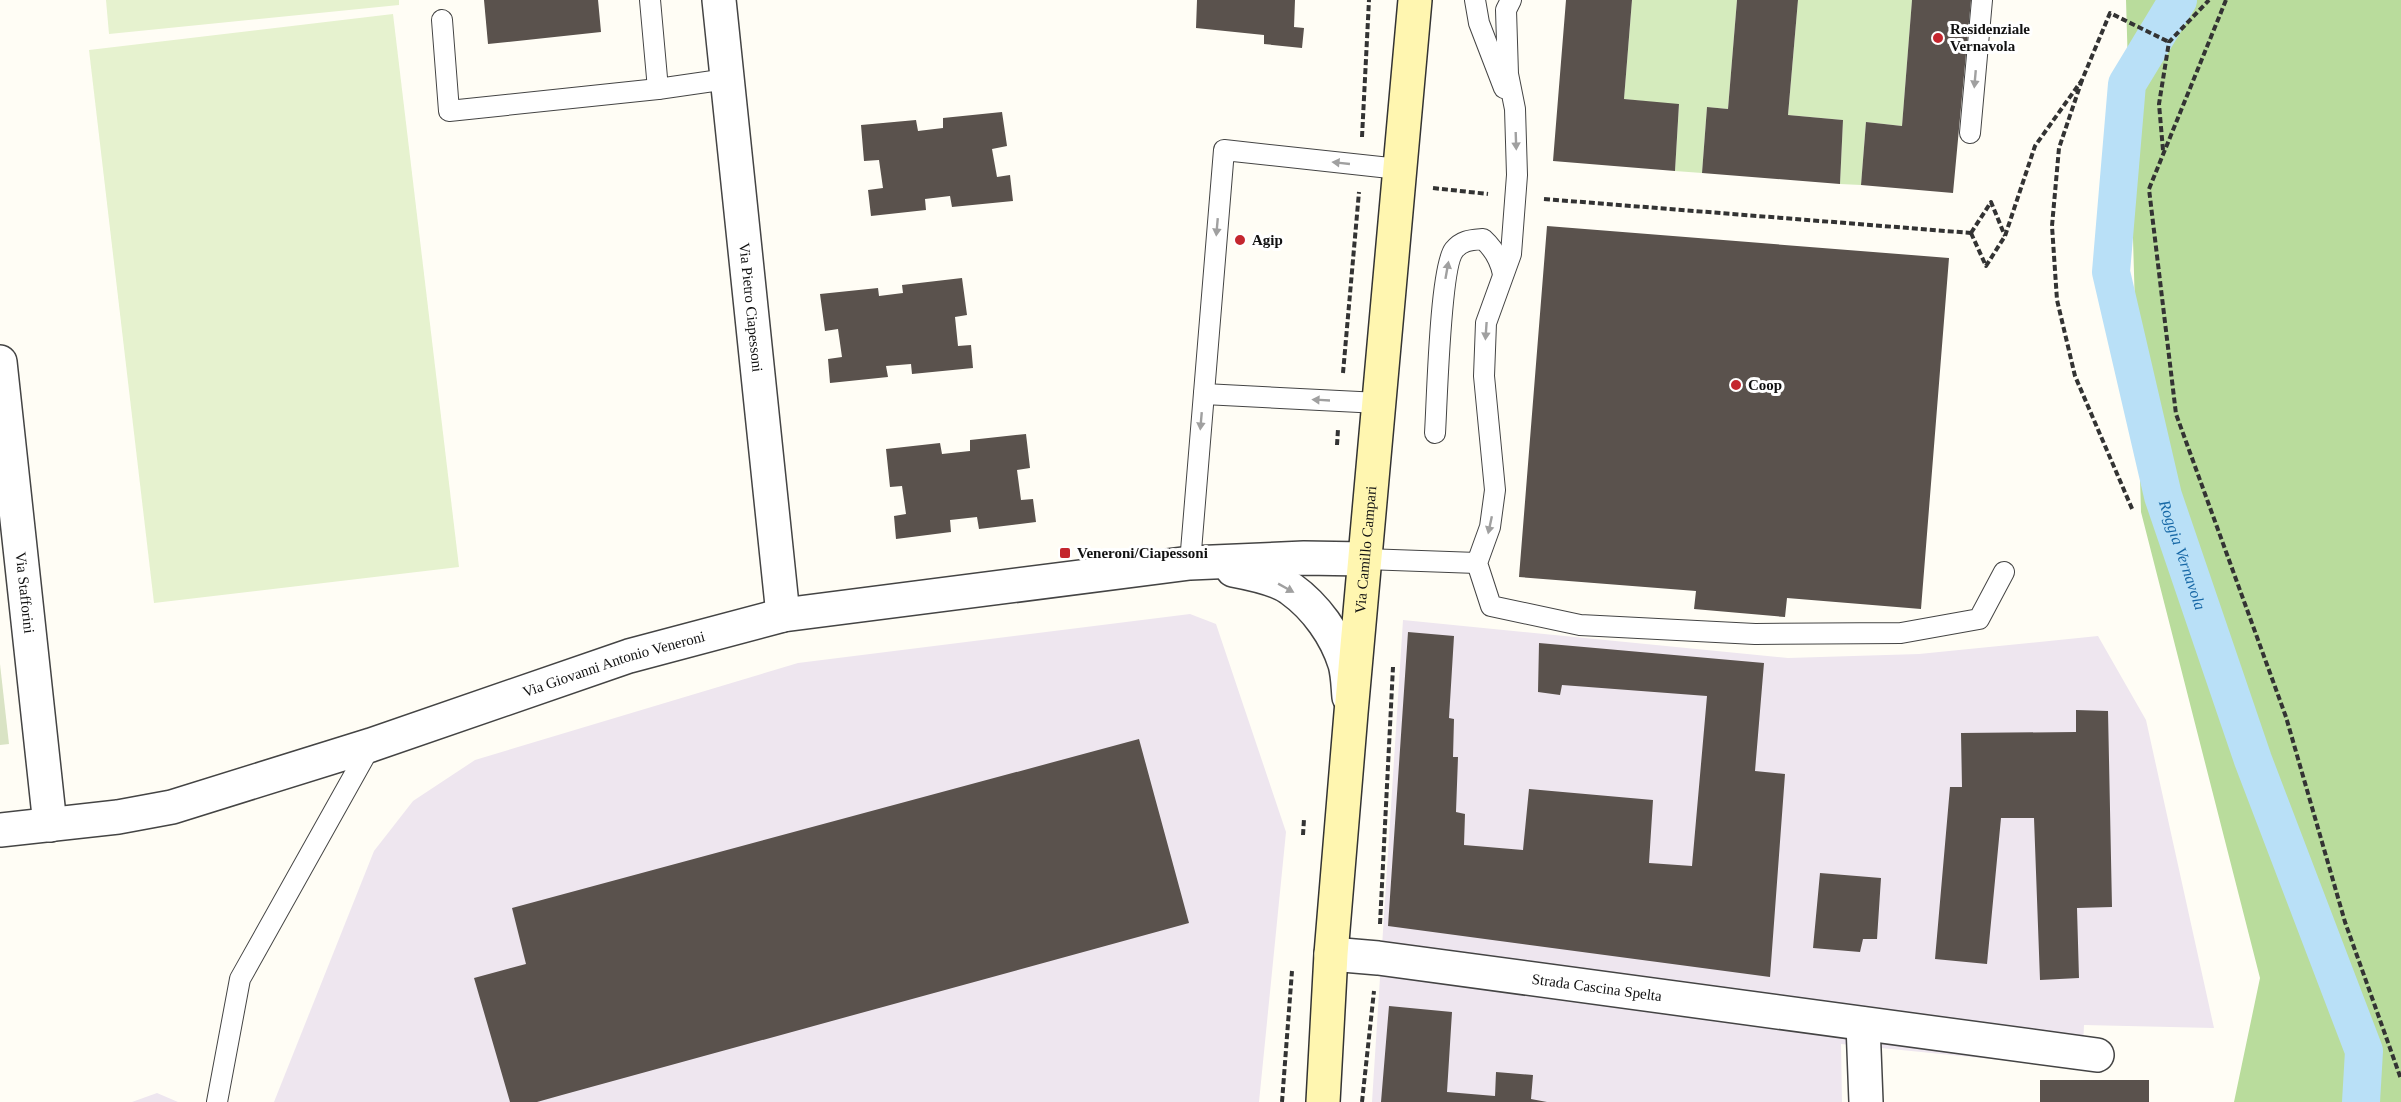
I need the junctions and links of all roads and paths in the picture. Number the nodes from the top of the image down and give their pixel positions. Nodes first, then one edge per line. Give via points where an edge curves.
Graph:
1 (650, 0) edge
2 (719, 0) edge
3 (1415, 0) edge
4 (1475, 0) edge
5 (1511, 0) edge
6 (1982, 0) edge
7 (2209, 0) edge
8 (2226, 0) edge
9 (442, 20) dead end
10 (2169, 42) junction
11 (727, 79) junction
12 (2082, 80) junction
13 (658, 88) junction
14 (1515, 109) junction
15 (1970, 133) dead end
16 (2163, 153) junction
17 (1399, 177) junction
18 (1515, 196) junction
19 (1971, 234) junction
20 (2005, 236) junction
21 (1503, 274) junction
22 (0, 362) edge
23 (1204, 394) junction
24 (1379, 403) junction
25 (1435, 433) dead end
26 (2133, 511) dead end
27 (1365, 559) junction
28 (1477, 562) junction
29 (1190, 563) junction
30 (2004, 572) dead end
31 (783, 615) junction
32 (1351, 713) junction
33 (371, 745) junction
34 (50, 825) junction
35 (0, 830) edge
36 (1332, 954) junction
37 (1863, 1024) junction
38 (2097, 1055) dead end
39 (2401, 1079) edge
40 (216, 1102) edge
41 (1323, 1102) edge
42 (1866, 1102) edge

1 - 13 lane
2 - 11 street, Via Pietro Ciapessoni
3 - 17 street, Via Camillo Campari
4 - 14 lane via 1482,33
5 - 14 lane via 1506,10 1508,74
6 -> 15 lane
7 - 10 path
8 - 16 path
9 - 13 lane via 449,111
10 - 12 path via 2110,13
10 - 16 path via 2159,104
11 - 13 lane
11 - 31 street, Via Pietro Ciapessoni
12 - 20 path via 2035,146
12 - 26 path via 2059,148 2052,226 2057,300 2075,376
14 -> 18 lane
16 - 39 path via 2149,189 2176,414 2286,717 2345,922
17 - 18 path
17 -> 23 lane via 1224,150
17 - 24 street, Via Camillo Campari
18 - 19 path
18 - 21 lane via 1511,254
19 - 20 path via 1986,266
19 - 20 path via 1991,202
25 -> 21 lane via 1445,286 1452,252 1466,240 1483,239 1501,261
21 -> 28 lane via 1486,323 1484,376 1495,490 1490,527
22 - 34 street, Via Stafforini
24 -> 23 lane
23 -> 29 lane
24 - 27 street, Via Camillo Campari
27 - 28 lane
27 - 29 street, Via Giovanni Antonio Veneroni
27 - 32 street, Via Camillo Campari
28 - 30 lane via 1491,606 1580,626 1755,634 1901,633 1979,619
29 - 31 street, Via Giovanni Antonio Veneroni
29 -> 32 street, Via Giovanni Antonio Veneroni via 1250,573 1290,588 1332,632 1345,665
31 - 33 street, Via Giovanni Antonio Veneroni via 628,656
32 - 36 street, Via Camillo Campari
33 - 34 street, Via Giovanni Antonio Veneroni via 172,807
33 - 40 lane via 240,979
34 - 35 street, Via Giovanni Antonio Veneroni
36 - 37 street, Strada Cascina Spelta
36 - 41 street, Via Camillo Campari
37 - 38 street, Strada Cascina Spelta
37 - 42 street

